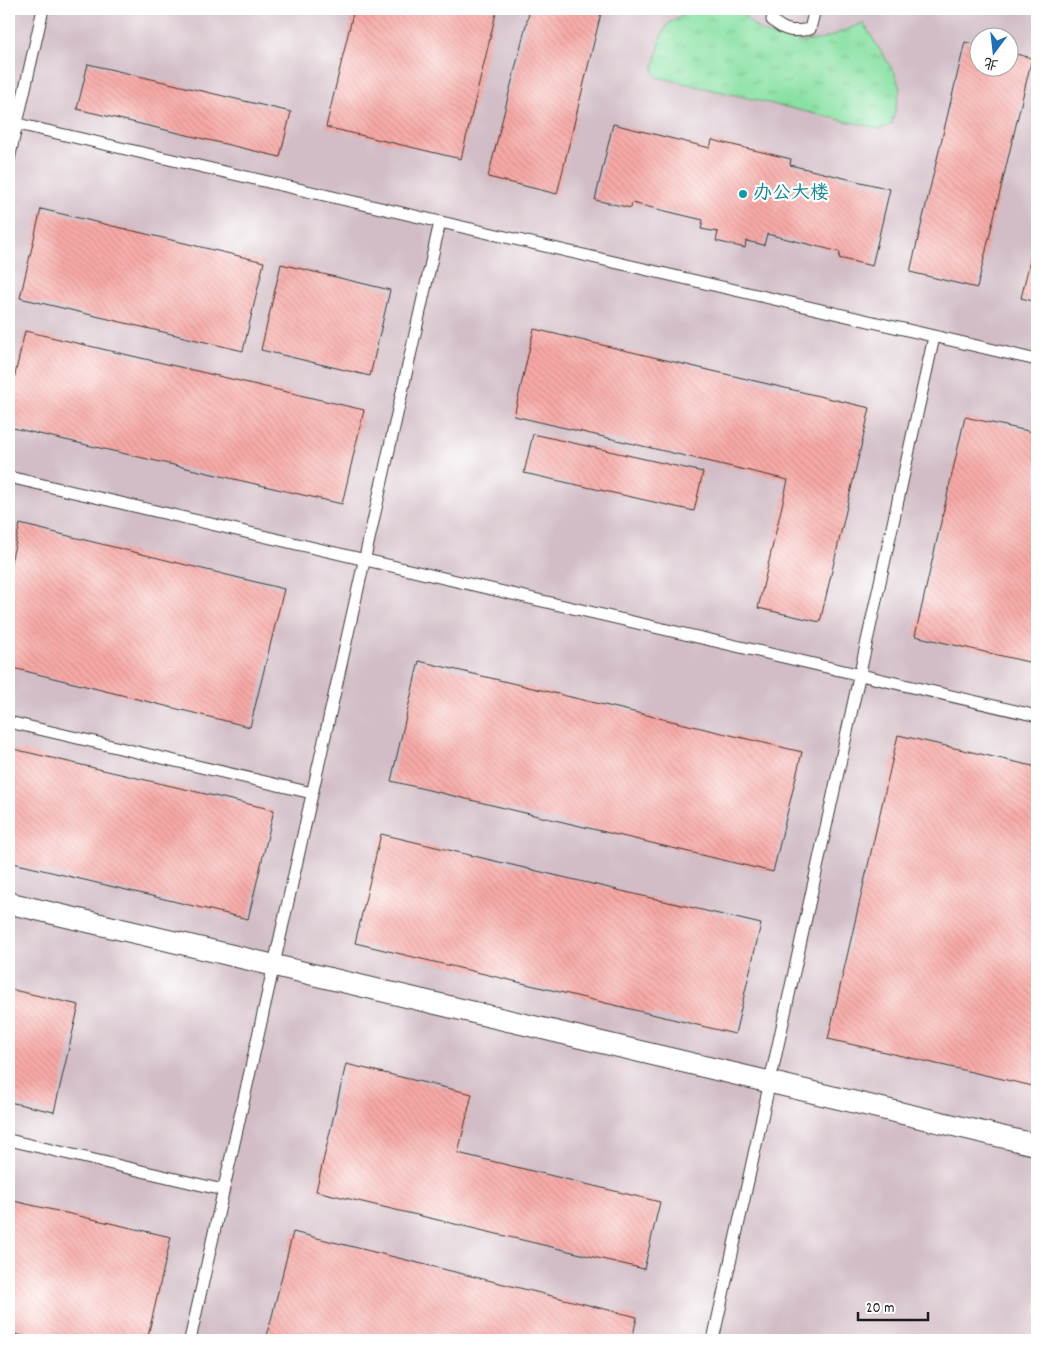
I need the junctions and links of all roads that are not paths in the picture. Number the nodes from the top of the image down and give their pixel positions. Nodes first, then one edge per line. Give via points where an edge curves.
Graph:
1 (43, 9) edge
2 (775, 9) edge
3 (815, 9) edge
4 (13, 122) edge
5 (9, 159) edge
6 (440, 222) junction
7 (934, 336) junction
8 (1037, 360) edge
9 (9, 477) edge
10 (364, 560) junction
11 (860, 675) junction
12 (1037, 716) edge
13 (9, 722) edge
14 (312, 793) junction
15 (9, 904) edge
16 (273, 966) junction
17 (770, 1082) junction
18 (9, 1140) edge
19 (1037, 1145) edge
20 (223, 1190) junction
21 (190, 1340) edge
22 (713, 1340) edge

1 - 4 lane
2 - 3 lane via 772,20 781,28 797,32 810,29
4 - 5 lane
4 - 6 lane
6 - 7 lane
6 - 10 lane
7 - 8 lane
7 - 11 lane
9 - 10 lane
10 - 11 lane
10 - 14 lane
11 - 12 lane
11 - 17 lane
13 - 14 lane
14 - 16 lane
15 - 16 street
16 - 17 street
16 - 20 lane
17 - 19 street
17 - 22 lane
18 - 20 lane
20 - 21 lane

